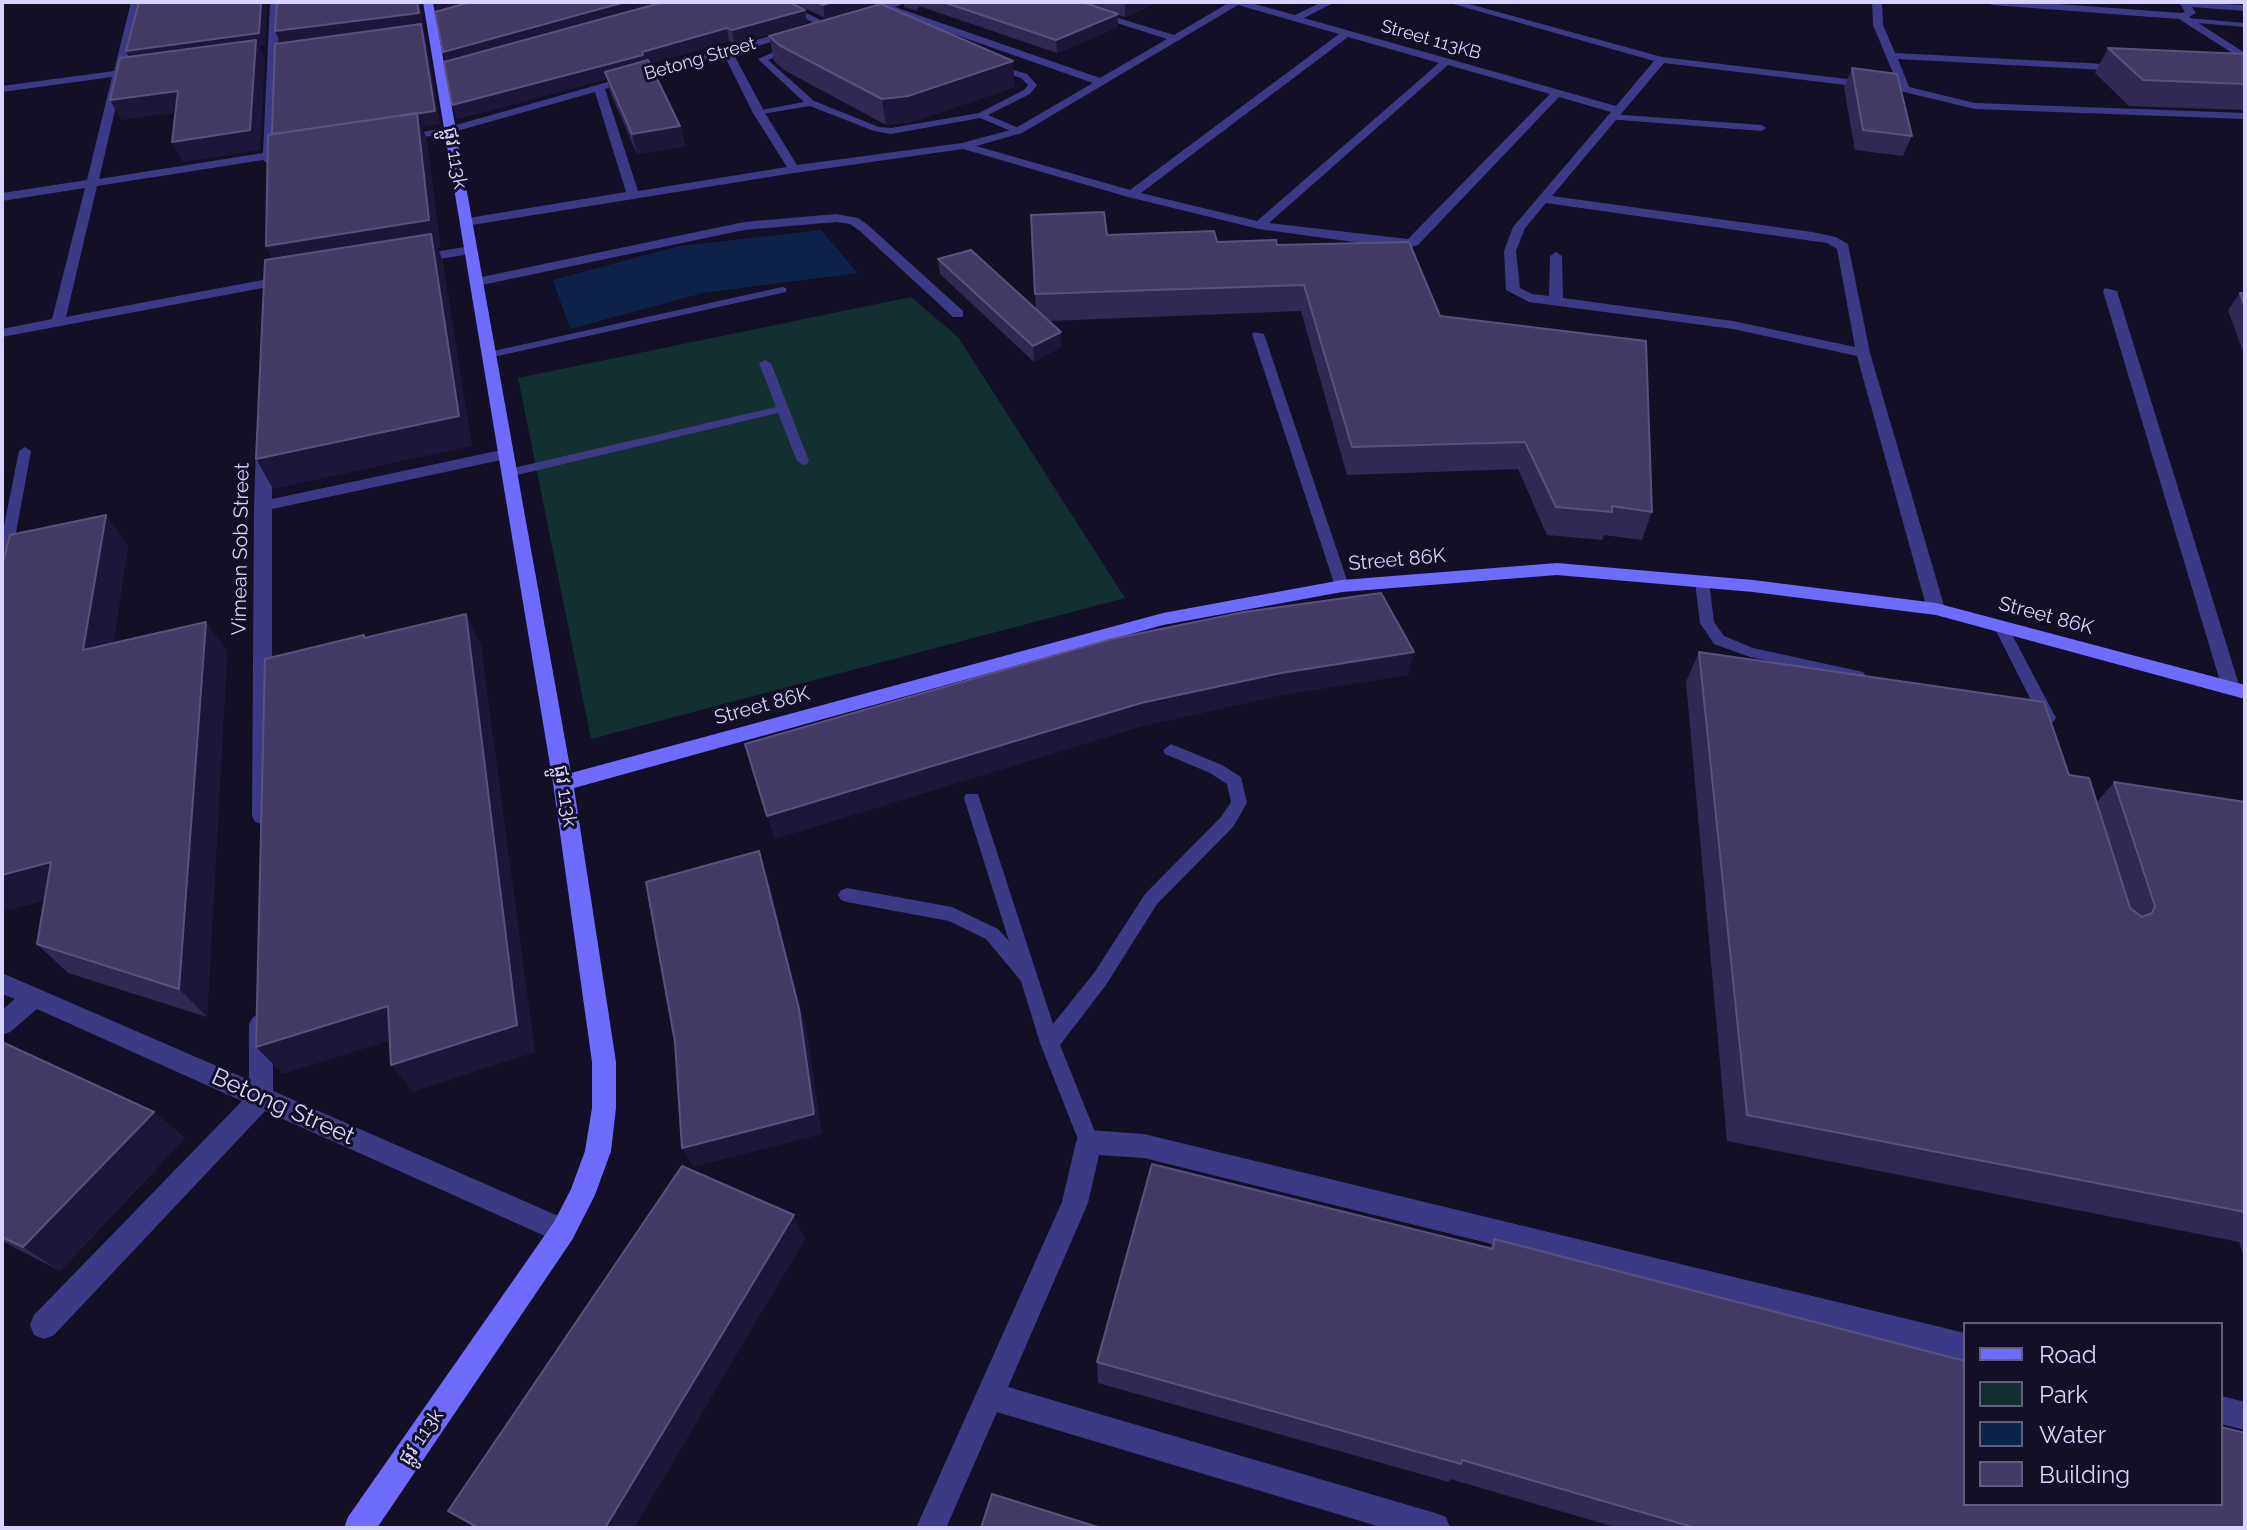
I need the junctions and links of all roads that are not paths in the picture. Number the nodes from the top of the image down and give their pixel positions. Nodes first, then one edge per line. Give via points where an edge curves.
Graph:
1 (136, 2) edge
2 (275, 2) edge
3 (777, 2) edge
4 (903, 2) edge
5 (1056, 2) edge
6 (1237, 2) edge
7 (1330, 2) edge
8 (1451, 2) edge
9 (1877, 2) edge
10 (1992, 2) edge
11 (2186, 3) edge
12 (886, 7) junction
13 (2245, 8) edge
14 (848, 17) edge
15 (2184, 18) junction
16 (1295, 19) junction
17 (431, 21) edge
18 (836, 21) edge
19 (823, 24) junction
20 (2245, 25) edge
21 (1347, 33) junction
22 (1177, 39) junction
23 (807, 43) edge
24 (988, 43) junction
25 (967, 49) edge
26 (727, 52) junction
27 (1892, 56) junction
28 (2245, 58) edge
29 (1661, 60) junction
30 (1447, 61) junction
31 (984, 62) edge
32 (152, 68) edge
33 (2137, 69) edge
34 (122, 72) junction
35 (1104, 83) junction
36 (599, 88) junction
37 (2, 89) edge
38 (1905, 89) junction
39 (1557, 93) junction
40 (811, 103) junction
41 (759, 113) junction
42 (1613, 114) junction
43 (981, 115) junction
44 (2245, 116) edge
45 (1762, 128) dead end
46 (450, 130) junction
47 (1018, 131) junction
48 (390, 138) edge
49 (963, 146) junction
50 (299, 151) edge
51 (269, 163) junction
52 (794, 169) junction
53 (92, 183) junction
54 (1132, 194) junction
55 (633, 195) junction
56 (2, 197) edge
57 (1544, 199) junction
58 (466, 222) junction
59 (1259, 225) junction
60 (471, 250) junction
61 (1556, 256) dead end
62 (394, 262) edge
63 (301, 278) edge
64 (477, 282) junction
65 (782, 290) dead end
66 (2110, 291) dead end
67 (1556, 301) junction
68 (958, 314) dead end
69 (58, 322) junction
70 (2, 333) edge
71 (1258, 334) dead end
72 (1863, 353) junction
73 (489, 355) junction
74 (765, 363) dead end
75 (781, 409) junction
76 (265, 426) edge
77 (25, 451) dead end
78 (803, 461) dead end
79 (508, 464) junction
80 (262, 506) junction
81 (2, 571) edge
82 (1702, 582) junction
83 (1342, 586) junction
84 (1936, 609) junction
85 (2001, 627) junction
86 (1869, 679) edge
87 (2238, 690) edge
88 (2045, 723) edge
89 (1171, 750) dead end
90 (563, 783) junction
91 (972, 798) dead end
92 (262, 842) edge
93 (847, 895) dead end
94 (1033, 982) junction
95 (2, 983) edge
96 (34, 997) junction
97 (261, 1002) edge
98 (2, 1025) edge
99 (1050, 1043) junction
100 (261, 1098) junction
101 (1089, 1142) junction
102 (563, 1231) junction
103 (44, 1325) dead end
104 (1963, 1347) edge
105 (990, 1396) junction
106 (2223, 1410) edge
107 (2245, 1416) edge
108 (359, 1528) edge
109 (931, 1528) edge
110 (1435, 1528) edge

1 - 34 street
2 - 51 street
3 - 19 street
4 - 12 street
5 - 22 street
6 - 16 street, Street 113KB
6 - 22 street
7 - 16 street
8 - 29 street
9 - 27 street via 1878,25
10 - 15 street
11 - 13 street
11 - 15 street via 2191,13
12 - 14 street
12 - 24 street
15 - 20 lane
15 - 28 street
16 - 21 street, Street 113KB
17 - 46 street, ផ្លូវ 113k via 448,70
18 - 19 street, Betong Street
19 - 26 street, Betong Street
21 - 30 street, Street 113KB
21 - 54 street
22 - 35 street
23 - 40 lane via 762,59
24 - 25 lane
24 - 35 street
26 - 36 street, Betong Street
26 - 41 street
27 - 33 street
27 - 38 street
29 - 38 street
29 - 42 street
30 - 39 street, Street 113KB
30 - 59 street
31 - 43 lane via 1024,76 1033,85
32 - 34 street
34 - 37 street
34 - 53 street
35 - 47 street
36 - 46 street, Betong Street
36 - 55 street
38 - 44 street via 1975,106
39 - 42 street, Street 113KB
39 - 59 street via 1413,242 1395,246
40 - 41 lane
40 - 43 lane via 891,131
41 - 52 street
42 - 45 lane
42 - 57 street
43 - 47 lane
46 - 48 street, Betong Street
46 - 58 street, ផ្លូវ 113k
47 - 49 street
49 - 52 street
49 - 54 street
50 - 51 street
51 - 53 street
52 - 55 street
53 - 56 street
53 - 69 street
54 - 59 street
55 - 58 street
57 - 67 street via 1519,227 1510,251 1511,280 1513,290 1529,298
57 - 72 street via 1831,240 1843,247
58 - 60 street, ផ្លូវ 113k
60 - 62 street
60 - 64 street, ផ្លូវ 113k
61 - 67 street
63 - 69 street
64 - 68 street via 744,226 836,218 864,228
64 - 73 street, ផ្លូវ 113k
65 - 73 lane
66 - 87 street
67 - 72 street via 1733,325
69 - 70 street
71 - 83 lane
72 - 84 street
73 - 79 street, ផ្លូវ 113k
74 - 75 lane
75 - 78 lane
75 - 79 lane
76 - 80 street, Vimean Sob Street
77 - 81 lane
79 - 80 street
79 - 90 street, ផ្លូវ 113k
80 - 92 street, Vimean Sob Street
82 - 83 street, Street 86K via 1557,569
82 - 84 street, Street 86K
82 - 86 lane via 1707,623 1719,640
83 - 90 street, Street 86K via 1163,619
84 - 85 street, Street 86K
85 - 87 street, Street 86K
85 - 88 lane
89 - 99 lane via 1235,781 1239,803 1151,899 1100,979
90 - 102 street, ផ្លូវ 113k via 604,1062 598,1151
91 - 94 lane
93 - 94 lane via 952,914 992,934
94 - 99 lane
95 - 96 street, Betong Street
96 - 98 street
96 - 100 street, Betong Street
97 - 100 street
99 - 101 lane
100 - 102 street, Betong Street
100 - 103 street
101 - 104 street via 1144,1146
101 - 105 street via 1075,1203
102 - 108 street, ផ្លូវ 113k
105 - 109 street
105 - 110 street
106 - 107 street

